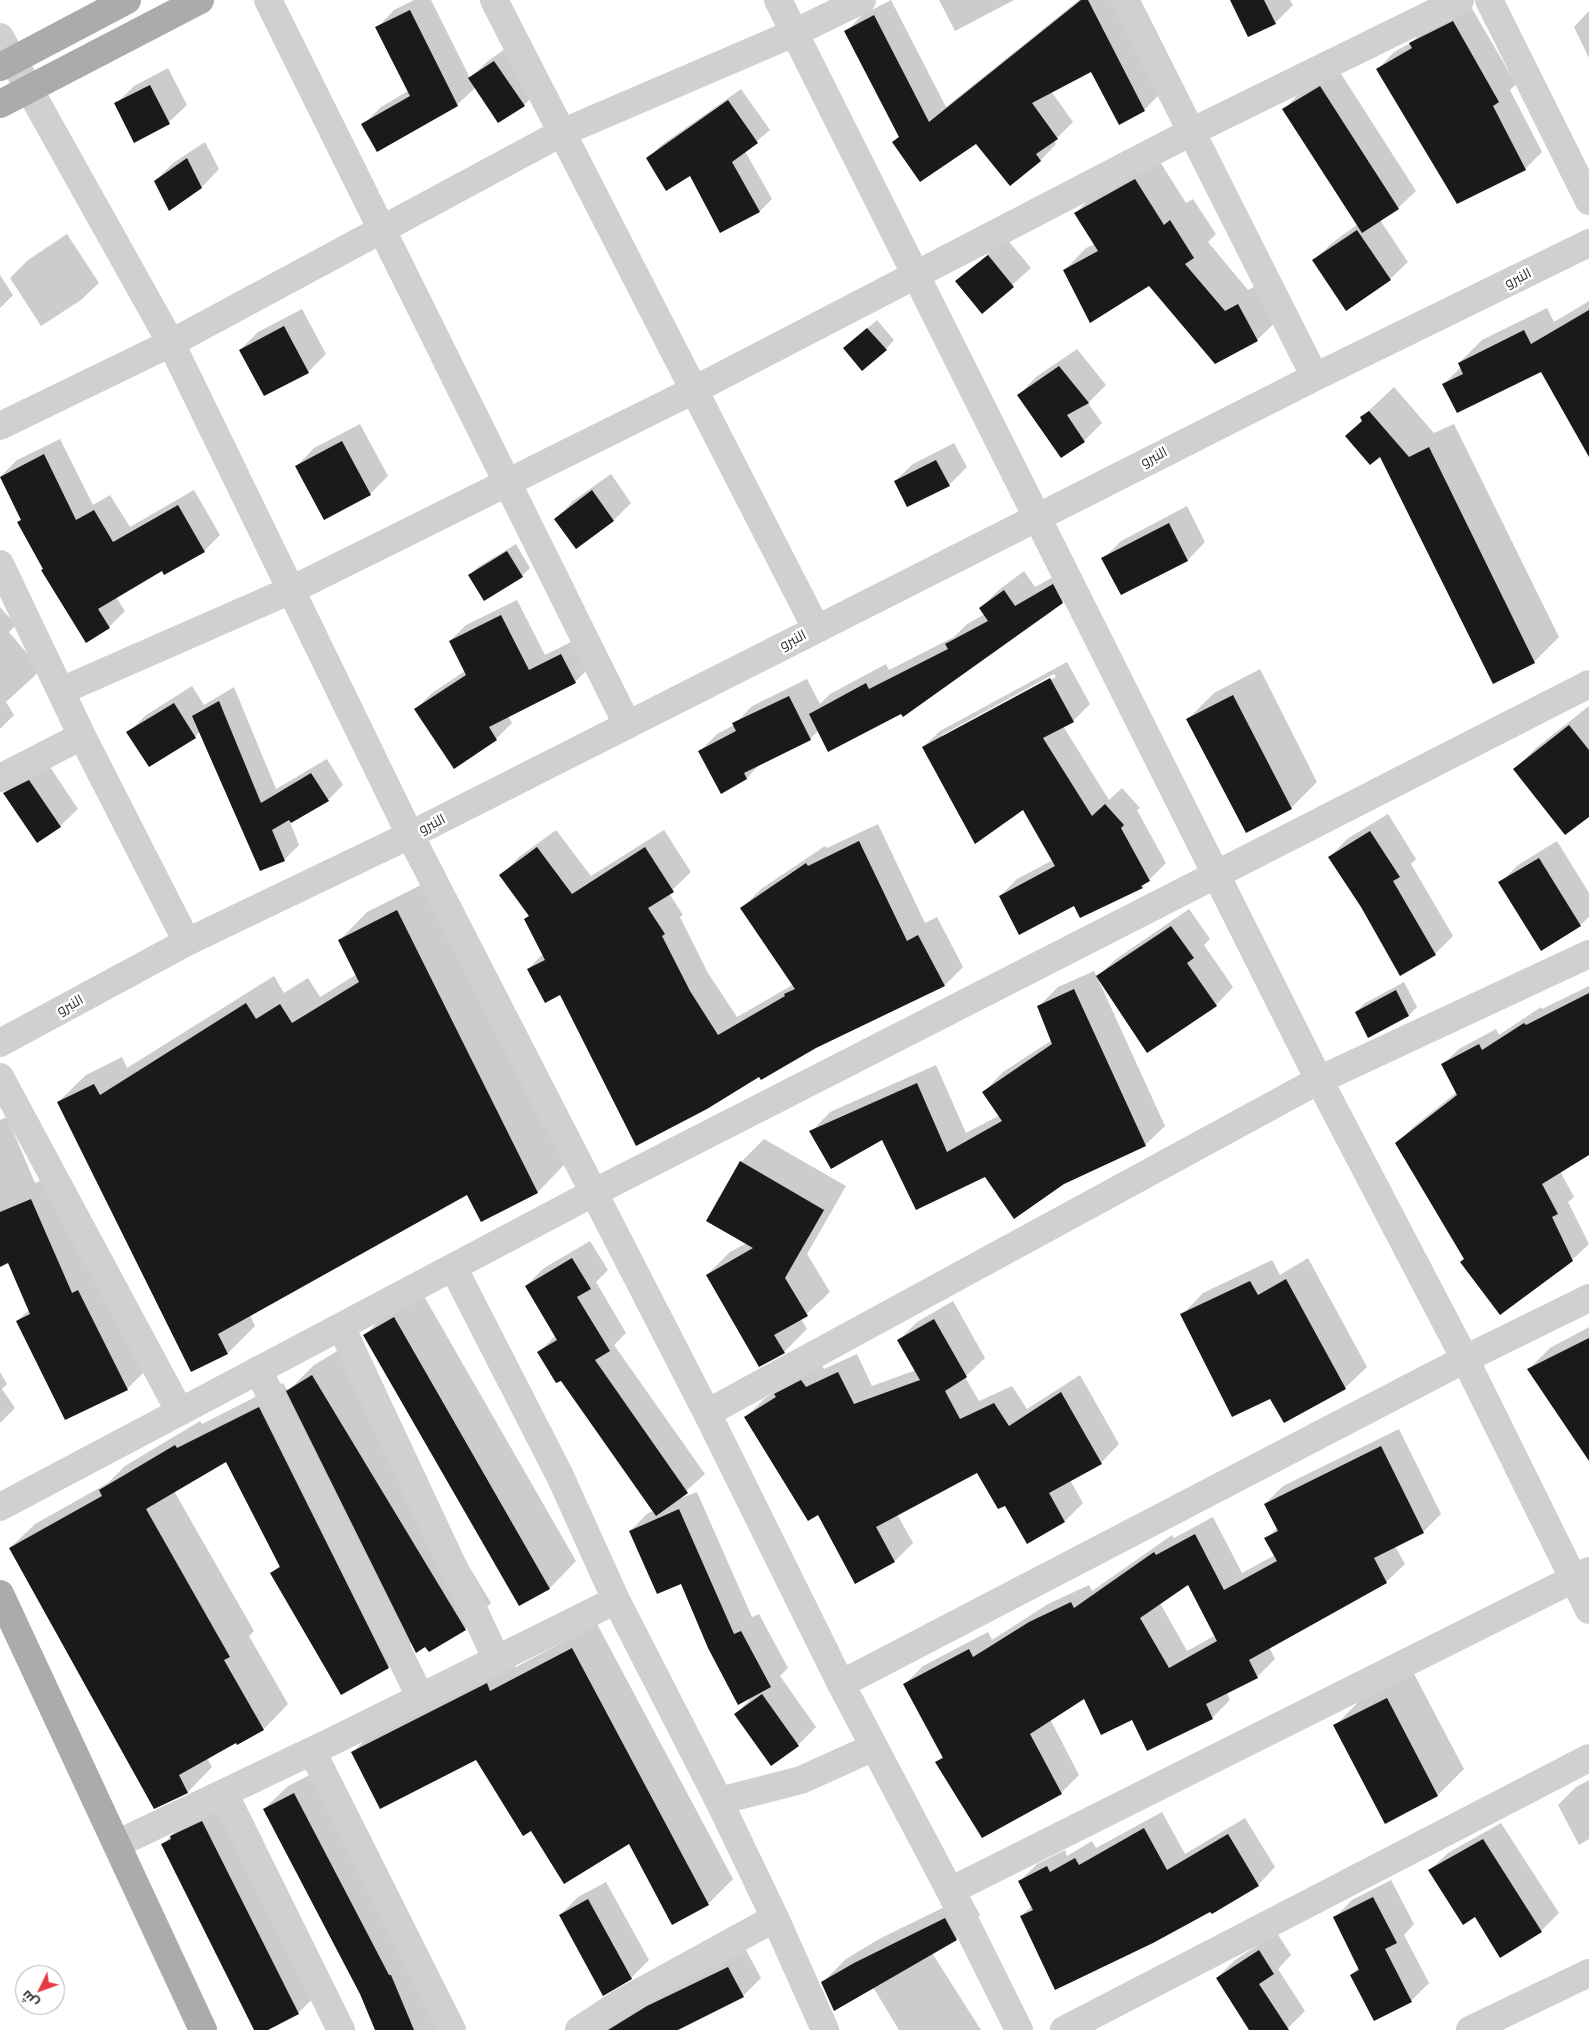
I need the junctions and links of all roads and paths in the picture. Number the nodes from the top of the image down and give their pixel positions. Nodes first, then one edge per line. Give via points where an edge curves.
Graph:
1 (127, 0) edge
2 (200, 0) edge
3 (268, 0) edge
4 (494, 0) edge
5 (778, 0) edge
6 (862, 0) edge
7 (1125, 0) edge
8 (1460, 0) edge
9 (1489, 0) edge
10 (794, 33) junction
11 (4, 55) edge
12 (27, 89) junction
13 (0, 104) edge
14 (561, 132) junction
15 (1191, 132) junction
16 (1589, 201) edge
17 (381, 229) junction
18 (1589, 243) edge
19 (917, 276) junction
20 (171, 343) junction
21 (1315, 377) junction
22 (694, 390) junction
23 (0, 426) edge
24 (508, 481) junction
25 (1036, 517) junction
26 (0, 564) edge
27 (291, 590) junction
28 (816, 628) junction
29 (1589, 684) edge
30 (61, 692) junction
31 (626, 724) junction
32 (82, 736) junction
33 (0, 778) edge
34 (410, 835) junction
35 (1215, 874) junction
36 (187, 942) junction
37 (1589, 954) edge
38 (0, 1043) edge
39 (0, 1077) edge
40 (1319, 1080) junction
41 (593, 1193) junction
42 (453, 1267) junction
43 (1589, 1298) edge
44 (340, 1326) junction
45 (1465, 1359) junction
46 (258, 1370) junction
47 (180, 1412) junction
48 (707, 1413) junction
49 (0, 1507) edge
50 (1581, 1574) edge
51 (0, 1594) edge
52 (616, 1600) junction
53 (1589, 1610) edge
54 (497, 1660) junction
55 (841, 1684) junction
56 (420, 1698) junction
57 (874, 1747) junction
58 (312, 1751) junction
59 (1589, 1758) edge
60 (224, 1793) junction
61 (719, 1800) junction
62 (117, 1844) junction
63 (950, 1891) junction
64 (775, 1918) junction
65 (1589, 1972) edge
66 (203, 2030) edge
67 (341, 2030) edge
68 (452, 2030) edge
69 (578, 2030) edge
70 (825, 2030) edge
71 (1019, 2030) edge
72 (1064, 2030) edge
73 (1470, 2030) edge

1 - 11 main road
2 - 12 main road
3 - 17 street
4 - 14 street
5 - 10 street
6 - 10 street
7 - 15 street
8 - 15 street
9 - 16 street
10 - 14 street
10 - 19 street
11 - 12 street
12 - 13 main road
12 - 20 street
14 - 17 street
14 - 22 street
15 - 19 street
15 - 21 street
17 - 20 street
17 - 24 street
18 - 21 street, النبرو
19 - 22 street
19 - 25 street
20 - 23 street
20 - 27 street
21 - 25 street, النبرو
22 - 24 street
22 - 28 street
24 - 27 street
24 - 31 street
25 - 28 street, النبرو
25 - 35 street
26 - 30 street
27 - 30 street
27 - 34 street
28 - 31 street, النبرو
29 - 35 street
30 - 32 street
31 - 34 street, النبرو
32 - 33 street
32 - 36 street
34 - 36 street, النبرو
34 - 41 street
35 - 40 street
35 - 41 street
36 - 38 street, النبرو
37 - 40 street
39 - 47 street
40 - 45 street
40 - 48 street
41 - 42 street
41 - 48 street
42 - 44 street
42 - 52 street via 560,1476
43 - 45 street
44 - 46 street
44 - 54 street
45 - 50 street
45 - 55 street
46 - 47 street
46 - 56 street
47 - 49 street
48 - 55 street
50 - 53 street
50 - 63 street
51 - 62 main road
52 - 54 street
52 - 61 street
54 - 56 street
55 - 57 street
56 - 58 street
57 - 61 street via 801,1780
57 - 63 street
58 - 60 street
58 - 68 street
59 - 72 street
60 - 62 street
60 - 67 street
61 - 64 street
62 - 66 main road
63 - 71 street
64 - 69 street via 622,2002
64 - 70 street
65 - 73 street

